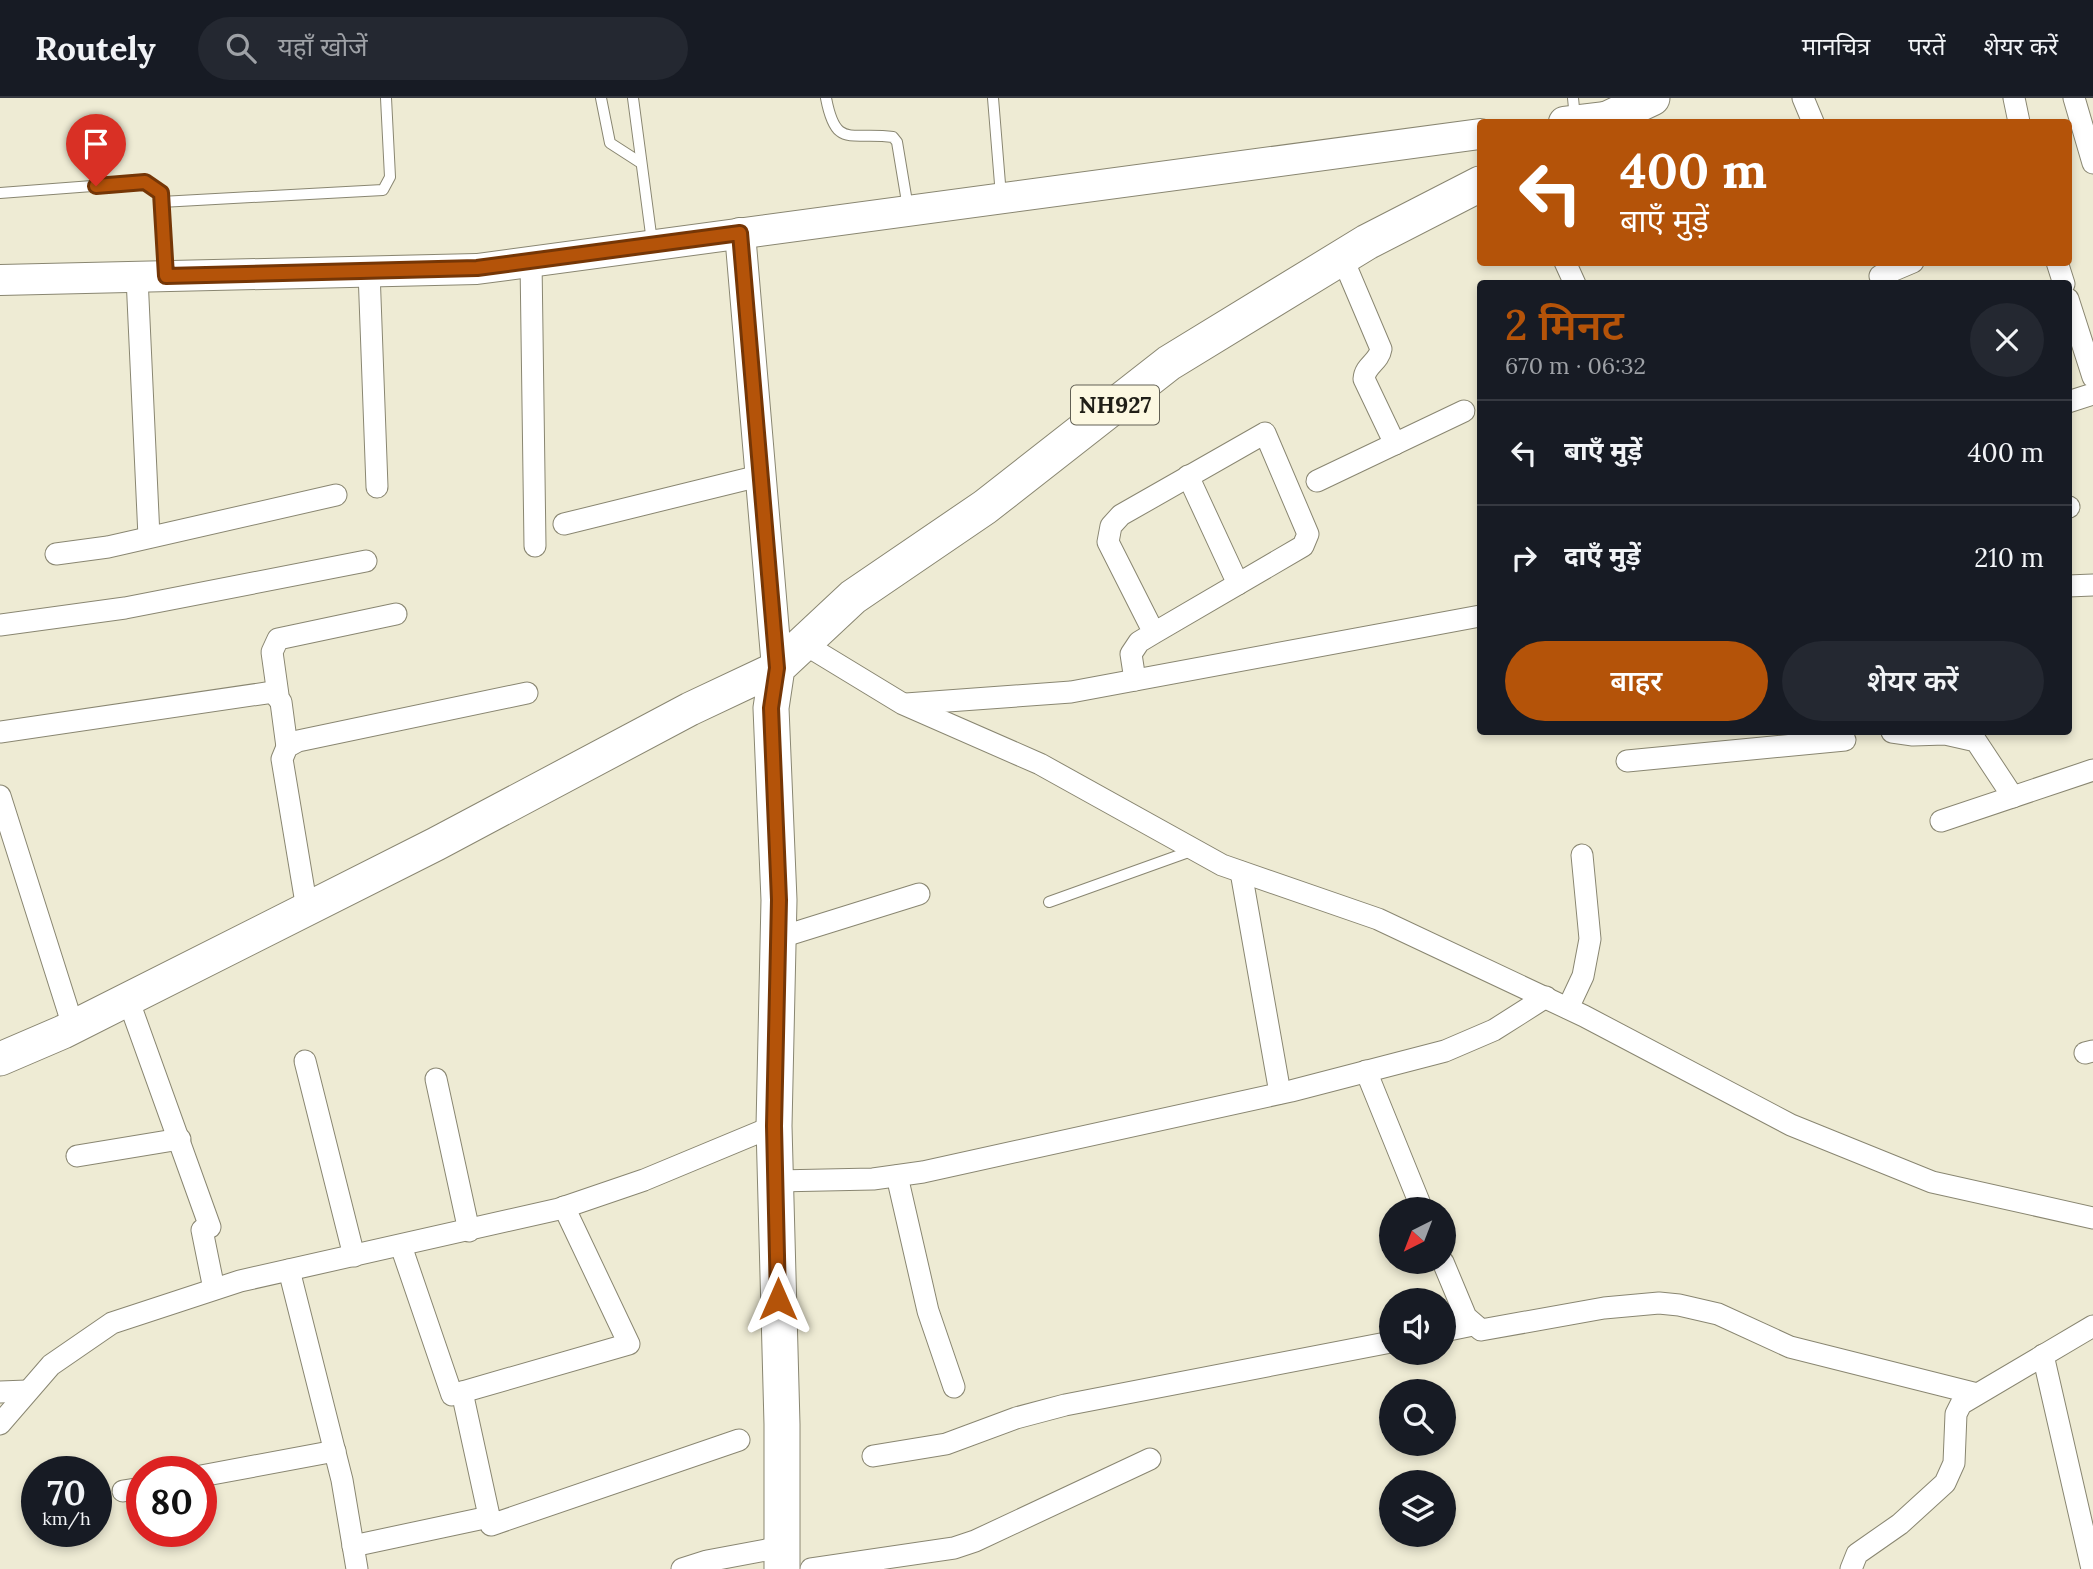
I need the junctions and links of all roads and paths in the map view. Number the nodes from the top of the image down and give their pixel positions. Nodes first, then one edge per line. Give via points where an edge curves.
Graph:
1 (386, 98) edge
2 (601, 98) edge
3 (633, 98) edge
4 (826, 98) edge
5 (993, 98) edge
6 (1652, 98) edge
7 (1803, 98) edge
8 (2014, 98) edge
9 (2074, 98) edge
10 (1586, 116) edge
11 (1812, 119) edge
12 (2018, 119) edge
13 (1477, 134) edge
14 (641, 163) junction
15 (2093, 163) edge
16 (1477, 186) edge
17 (0, 193) edge
18 (1001, 199) junction
19 (161, 202) junction
20 (909, 211) junction
21 (740, 233) junction
22 (652, 245) junction
23 (1342, 257) junction
24 (531, 261) junction
25 (1902, 266) edge
26 (369, 271) junction
27 (152, 276) junction
28 (1875, 276) edge
29 (0, 280) edge
30 (2072, 311) edge
31 (2093, 377) edge
32 (2093, 394) edge
33 (2072, 401) edge
34 (1464, 411) dead end
35 (1395, 443) junction
36 (759, 477) junction
37 (1188, 477) junction
38 (1317, 481) dead end
39 (377, 487) dead end
40 (336, 495) dead end
41 (564, 524) dead end
42 (149, 537) junction
43 (535, 546) dead end
44 (56, 554) dead end
45 (366, 561) dead end
46 (1238, 584) junction
47 (2093, 585) edge
48 (2072, 586) edge
49 (396, 614) dead end
50 (1477, 617) edge
51 (0, 625) edge
52 (1154, 633) junction
53 (801, 642) junction
54 (777, 668) junction
55 (1135, 680) junction
56 (527, 693) dead end
57 (278, 695) junction
58 (903, 704) junction
59 (0, 732) edge
60 (1949, 735) edge
61 (1845, 740) dead end
62 (1736, 741) edge
63 (288, 747) junction
64 (1627, 761) dead end
65 (2093, 769) edge
66 (0, 796) edge
67 (2013, 797) junction
68 (1941, 821) dead end
69 (1194, 850) junction
70 (1582, 855) dead end
71 (1241, 872) junction
72 (919, 894) dead end
73 (1049, 902) dead end
74 (307, 909) junction
75 (778, 938) junction
76 (1546, 998) junction
77 (128, 999) junction
78 (1568, 1008) junction
79 (73, 1026) junction
80 (0, 1059) edge
81 (305, 1061) dead end
82 (1366, 1071) junction
83 (436, 1079) dead end
84 (1280, 1093) junction
85 (774, 1126) junction
86 (180, 1139) junction
87 (77, 1156) dead end
88 (898, 1176) junction
89 (777, 1181) junction
90 (1417, 1197) edge
91 (564, 1207) junction
92 (2093, 1218) edge
93 (469, 1231) junction
94 (401, 1246) junction
95 (354, 1256) junction
96 (289, 1270) junction
97 (1449, 1274) edge
98 (214, 1289) junction
99 (1472, 1325) junction
100 (2093, 1326) edge
101 (1456, 1328) edge
102 (1379, 1344) edge
103 (2043, 1355) junction
104 (954, 1387) dead end
105 (27, 1391) junction
106 (0, 1392) edge
107 (462, 1392) junction
108 (1977, 1394) junction
109 (0, 1424) edge
110 (739, 1440) dead end
111 (335, 1451) junction
112 (873, 1456) dead end
113 (1150, 1459) dead end
114 (217, 1473) edge
115 (489, 1517) junction
116 (354, 1546) junction
117 (782, 1558) edge
118 (357, 1569) edge
119 (682, 1569) edge
120 (811, 1569) edge
121 (1851, 1569) edge
122 (2092, 1569) edge

1 - 19 lane via 390,177 383,190
2 - 14 lane via 610,144
3 - 14 lane
4 - 20 lane via 836,131 893,137 897,142
5 - 18 lane
6 - 10 highway
7 - 11 street
8 - 12 street
9 - 15 street
13 - 18 main road
14 - 22 lane
16 - 23 highway, NH927
17 - 19 lane via 145,182 161,193
18 - 20 main road
19 - 27 lane
20 - 21 main road
21 - 22 main road
21 - 36 main road
22 - 24 main road
23 - 35 street via 1381,349 1364,379
23 - 53 highway, NH927 via 1169,363 985,507 853,597
24 - 26 main road via 477,268
24 - 43 street
25 - 28 street
26 - 27 main road
26 - 39 street
27 - 29 main road
27 - 42 street
30 - 31 street
32 - 33 street
34 - 35 street
35 - 38 street
36 - 41 street
36 - 54 main road
37 - 46 street
37 - 46 street via 1265,433 1308,534 1303,547
37 - 52 street via 1121,515 1111,526 1108,541
40 - 42 street
42 - 44 street
45 - 51 street via 124,608
46 - 52 street
47 - 48 street
49 - 57 street via 278,639 272,652
50 - 55 street
52 - 55 street via 1130,654
53 - 54 highway, NH927
53 - 58 street
54 - 74 main road
54 - 75 highway via 771,708
55 - 58 street via 1071,692
56 - 63 street via 298,741
57 - 59 street via 268,692
57 - 63 street
58 - 69 street via 1040,764
60 - 67 street via 1976,741
61 - 62 street
62 - 64 street
63 - 74 street via 282,759
65 - 67 street
66 - 79 street
67 - 68 street
69 - 71 street
69 - 73 lane
70 - 78 street via 1590,939 1583,976
71 - 76 street via 1378,919
71 - 84 street
72 - 75 street
74 - 77 main road
75 - 85 highway
76 - 78 street
76 - 82 street via 1472,1041
77 - 79 main road
77 - 86 street
78 - 92 street via 1791,1125 1932,1182
79 - 80 main road
81 - 95 street
82 - 84 street
82 - 90 street
83 - 93 street
84 - 88 street
85 - 89 highway
85 - 91 street via 644,1180
86 - 87 street
86 - 98 street via 206,1229
88 - 89 street
88 - 104 street via 928,1311
89 - 117 highway
91 - 93 street
91 - 107 street via 629,1344
93 - 94 street
94 - 95 street
94 - 107 street via 452,1395
95 - 96 street
96 - 98 street
96 - 111 street
97 - 99 street
98 - 105 street via 112,1323 51,1365
99 - 101 street
99 - 108 street via 1491,1329 1604,1308 1679,1305 1718,1314 1790,1347
100 - 103 street
102 - 112 street via 1065,1405 946,1444
103 - 108 street
103 - 122 street
105 - 106 street
105 - 109 street
107 - 115 street
108 - 121 street via 1958,1410 1954,1463 1945,1483 1900,1524 1857,1553
110 - 115 street via 491,1525
111 - 114 street
111 - 116 street
113 - 120 street via 964,1545
115 - 116 street
116 - 118 street
117 - 119 street via 708,1561

